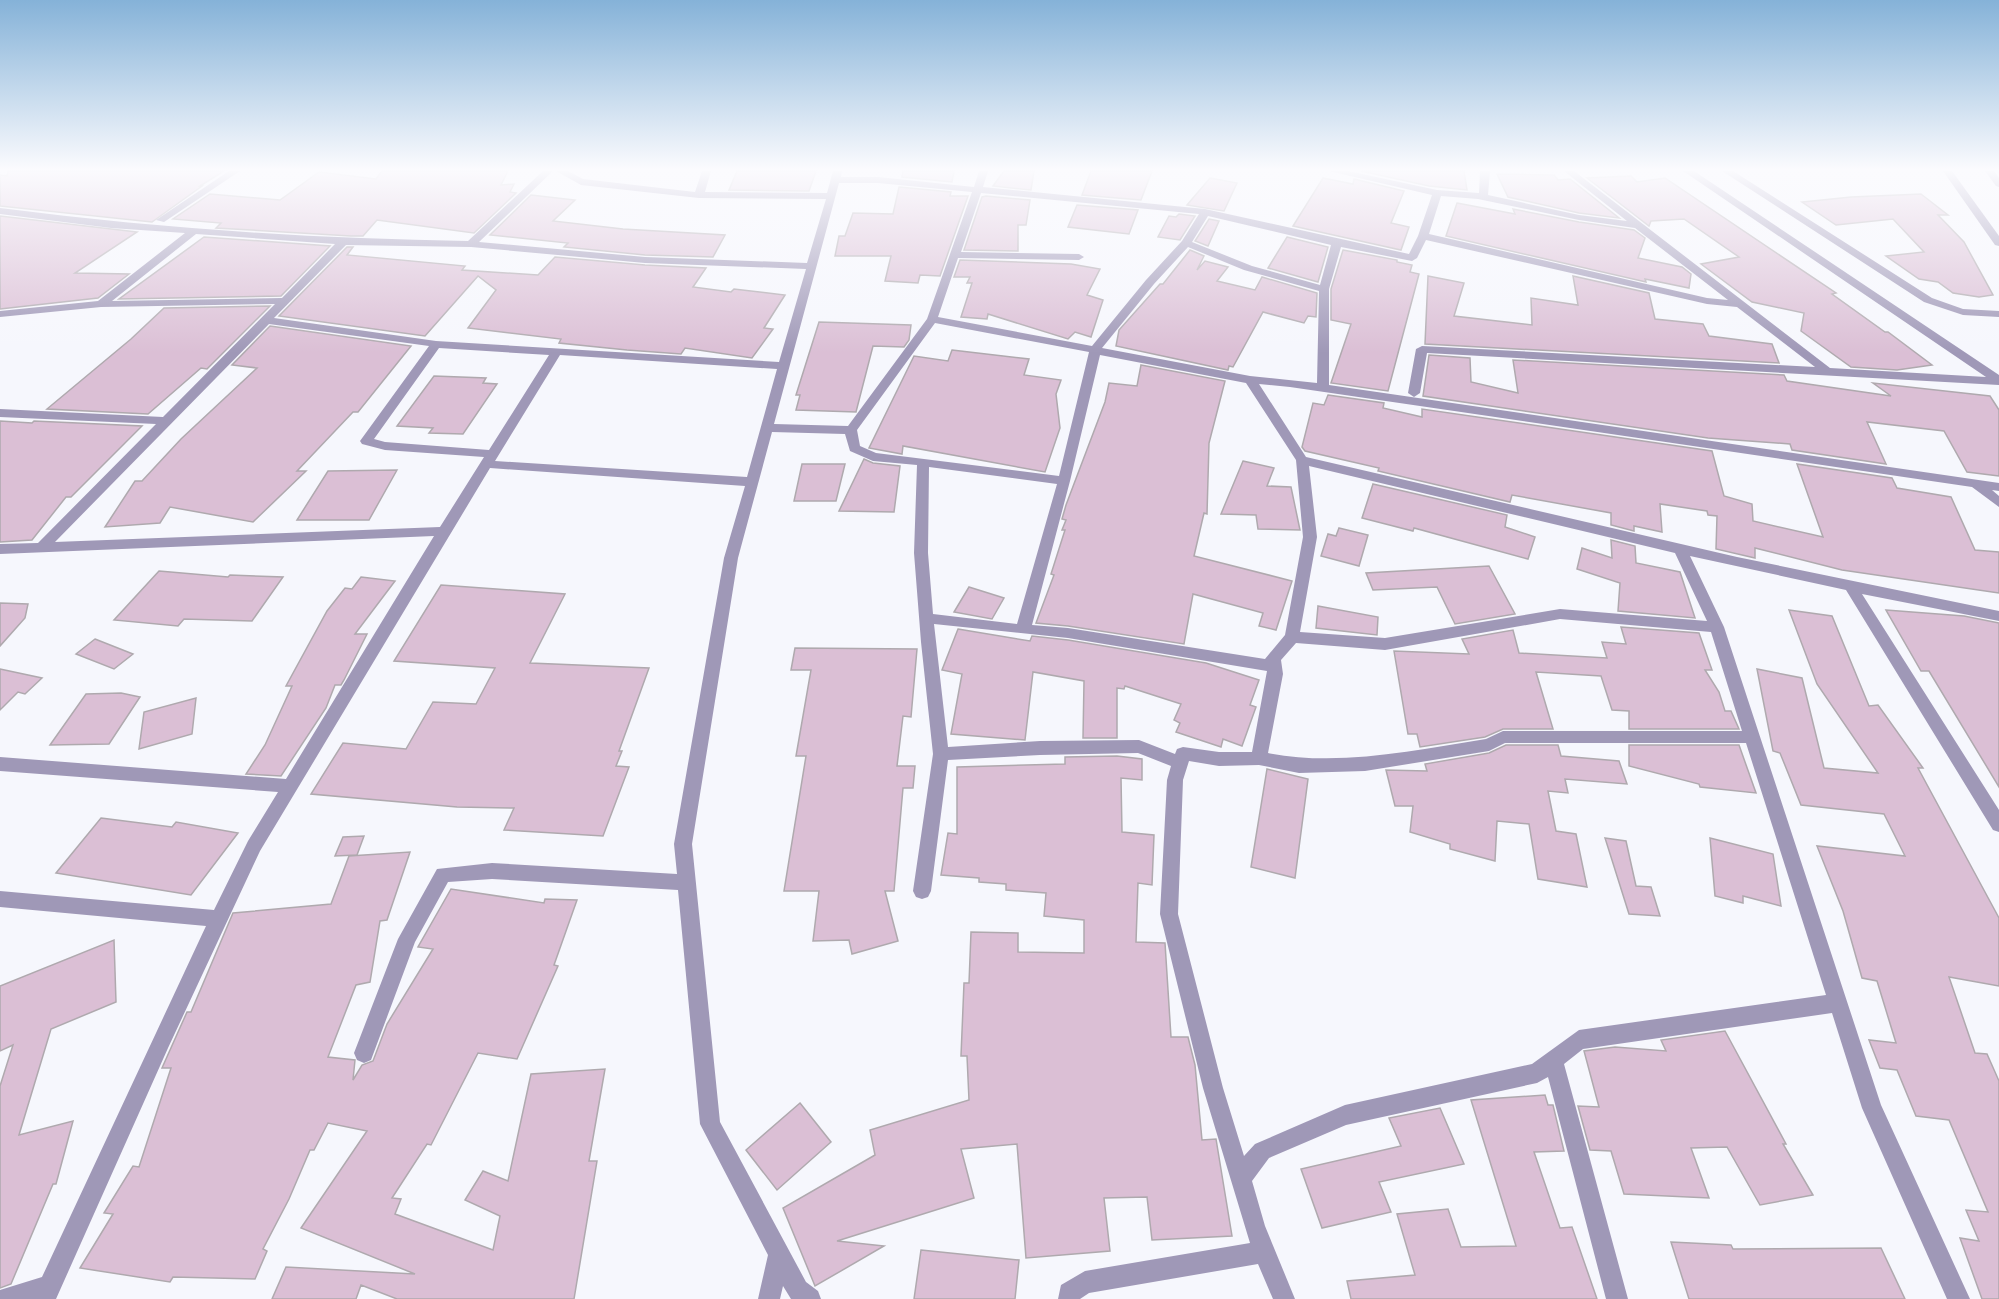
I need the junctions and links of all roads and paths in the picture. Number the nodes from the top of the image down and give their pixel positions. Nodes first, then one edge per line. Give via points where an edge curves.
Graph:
1 (193, 232) edge
2 (202, 232) edge
3 (484, 232) edge
4 (821, 232) edge
5 (962, 232) edge
6 (1193, 232) edge
7 (1289, 232) edge
8 (1425, 232) edge
9 (1645, 232) edge
10 (1777, 232) edge
11 (1821, 232) edge
12 (1423, 237) junction
13 (343, 242) junction
14 (1186, 243) junction
15 (1337, 243) junction
16 (471, 244) junction
17 (954, 255) junction
18 (1079, 257) dead end
19 (812, 266) junction
20 (1324, 289) junction
21 (284, 301) junction
22 (101, 304) junction
23 (1741, 304) junction
24 (0, 314) edge
25 (1999, 314) edge
26 (932, 319) junction
27 (266, 320) junction
28 (436, 344) junction
29 (1095, 350) junction
30 (556, 353) junction
31 (784, 366) junction
32 (1828, 372) junction
33 (1250, 380) junction
34 (1999, 381) edge
35 (1323, 389) junction
36 (1414, 393) dead end
37 (0, 413) edge
38 (165, 421) junction
39 (767, 428) junction
40 (851, 430) junction
41 (490, 459) junction
42 (1302, 460) junction
43 (923, 462) junction
44 (1064, 481) junction
45 (752, 482) junction
46 (1976, 483) junction
47 (1999, 487) edge
48 (1999, 503) edge
49 (444, 531) junction
50 (42, 547) junction
51 (0, 549) edge
52 (1681, 551) junction
53 (1852, 589) junction
54 (1999, 616) edge
55 (926, 618) junction
56 (1717, 627) junction
57 (1023, 630) junction
58 (1292, 637) junction
59 (1274, 666) junction
60 (1752, 737) junction
61 (941, 754) junction
62 (1259, 758) junction
63 (1180, 763) junction
64 (0, 764) edge
65 (290, 786) junction
66 (1999, 825) edge
67 (687, 883) junction
68 (922, 891) dead end
69 (0, 899) edge
70 (219, 919) junction
71 (1838, 1003) junction
72 (364, 1053) dead end
73 (1553, 1060) junction
74 (1240, 1179) junction
75 (1264, 1252) junction
76 (779, 1254) junction
77 (47, 1292) edge
78 (7, 1299) edge
79 (769, 1299) edge
80 (810, 1299) edge
81 (1070, 1299) edge
82 (1284, 1299) edge
83 (1617, 1299) edge
84 (1959, 1299) edge

1 - 22 street
2 - 13 street
3 - 16 street
4 - 19 street
5 - 17 street
6 - 14 street
7 - 15 street
8 - 12 street
9 - 23 street
10 - 34 street
11 - 25 street via 1949,310 1971,315
12 - 15 street via 1412,258
12 - 23 street via 1707,301
13 - 16 street
13 - 21 street
14 - 20 street via 1248,268
14 - 29 street
15 - 20 street
16 - 19 street via 645,260
17 - 18 street
17 - 26 street
19 - 31 street
20 - 35 street
21 - 22 street
21 - 27 street
22 - 24 street
23 - 32 street
26 - 29 street
26 - 40 street
27 - 28 street
27 - 38 street
28 - 30 street
28 - 41 street via 366,441
29 - 33 street
29 - 44 street
30 - 31 street
30 - 41 street
31 - 39 street
32 - 34 street
32 - 36 street via 1422,350
33 - 35 street
33 - 42 street
35 - 46 street
37 - 38 street
38 - 50 street
39 - 40 street
39 - 45 street
40 - 43 street via 854,448 873,457
41 - 45 street
41 - 49 street
42 - 52 street
42 - 58 street via 1310,537
43 - 44 street
43 - 55 street via 921,553
44 - 57 street
45 - 67 street via 731,558 683,844
46 - 47 street
46 - 48 street
49 - 50 street
49 - 65 street
50 - 51 street
52 - 53 street
52 - 56 street
53 - 54 street
53 - 66 street
55 - 57 street
55 - 61 street
56 - 58 street via 1560,614 1385,644
56 - 60 street
57 - 59 street via 1068,633
58 - 59 street via 1273,659
59 - 62 street
60 - 62 street via 1503,737 1489,745 1365,764 1299,766
60 - 71 street
61 - 63 street via 1139,746
61 - 68 street
62 - 63 street via 1219,759 1183,754
63 - 74 street via 1175,780 1169,914
64 - 65 street
65 - 70 street via 254,846
67 - 72 street via 492,871 443,875 407,939
67 - 76 street via 710,1124
69 - 70 street
70 - 77 street
71 - 73 street via 1579,1040
71 - 84 street via 1872,1108
73 - 74 street via 1537,1073 1345,1115 1262,1151
73 - 83 street
74 - 75 street
75 - 81 street via 1085,1282 1069,1293
75 - 82 street
76 - 79 street
76 - 80 street via 798,1290
77 - 78 street

